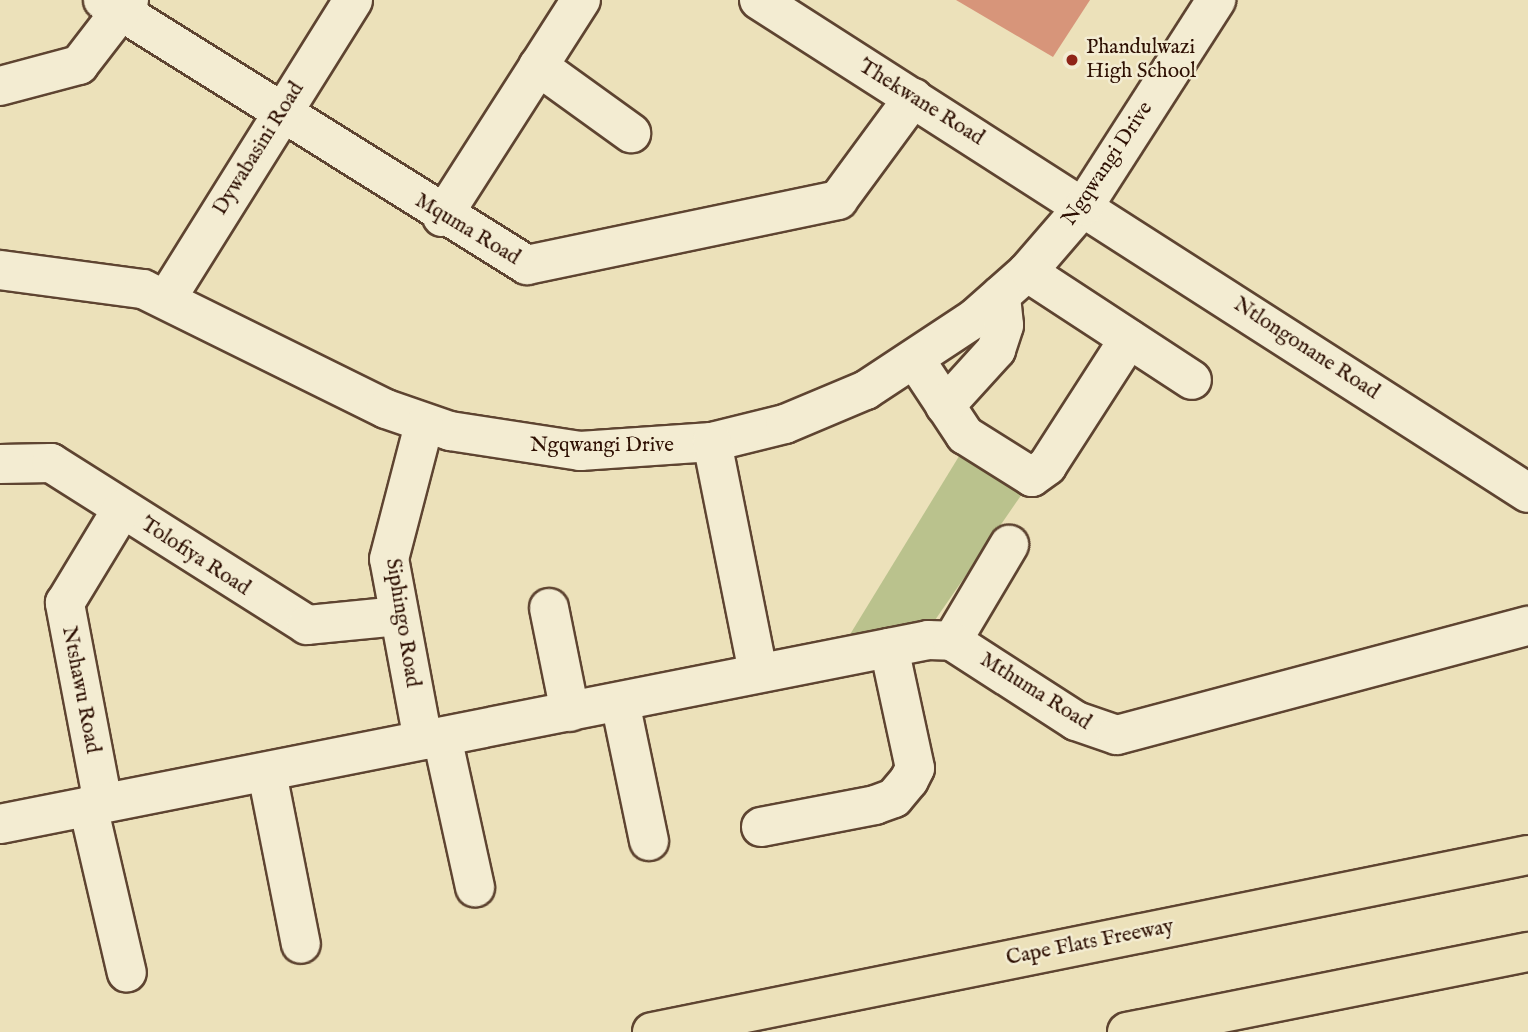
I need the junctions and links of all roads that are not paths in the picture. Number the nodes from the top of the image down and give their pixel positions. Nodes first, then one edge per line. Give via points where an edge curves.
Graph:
1 (353, 0) edge
2 (581, 0) edge
3 (759, 0) edge
4 (1216, 0) edge
5 (118, 4) edge
6 (538, 66) junction
7 (0, 86) edge
8 (913, 98) junction
9 (280, 113) junction
10 (631, 133) dead end
11 (1084, 206) junction
12 (442, 216) junction
13 (0, 270) edge
14 (1014, 284) junction
15 (167, 298) junction
16 (1129, 339) junction
17 (916, 361) junction
18 (1192, 380) dead end
19 (945, 406) junction
20 (424, 425) junction
21 (712, 442) junction
22 (0, 464) edge
23 (1528, 494) edge
24 (122, 509) junction
25 (1009, 545) dead end
26 (549, 608) dead end
27 (398, 616) junction
28 (1528, 626) edge
29 (952, 641) junction
30 (889, 648) junction
31 (758, 672) junction
32 (620, 702) junction
33 (570, 712) junction
34 (433, 739) junction
35 (267, 773) junction
36 (95, 804) junction
37 (0, 824) edge
38 (761, 827) dead end
39 (649, 841) dead end
40 (1516, 856) edge
41 (475, 887) dead end
42 (301, 944) dead end
43 (1528, 952) edge
44 (127, 974) dead end
45 (652, 1032) edge
46 (1127, 1032) edge

1 - 9 street, Dywabasini Road
2 - 6 street
3 - 8 street, Thekwane Road
4 - 11 street, Ngqwangi Drive
5 - 7 street via 79,65
5 - 9 street, Mquma Road
6 - 10 street
6 - 12 street
8 - 11 street, Thekwane Road
8 - 12 street, Mquma Road via 851,190 832,202 541,266 513,262
9 - 12 street, Mquma Road
9 - 15 street, Dywabasini Road
11 - 14 street, Ngqwangi Drive
11 - 23 street, Ntlongonane Road
13 - 15 street, Ngqwangi Drive via 68,275
14 - 16 street
14 - 17 street, Ngqwangi Drive
14 - 19 street via 996,350
15 - 20 street, Ngqwangi Drive
16 - 18 street
16 - 19 street via 1047,466 1024,477 974,443
17 - 19 street
17 - 21 street, Ngqwangi Drive via 820,411
20 - 21 street, Ngqwangi Drive via 491,441 580,451
20 - 27 street, Siphingo Road via 391,540
21 - 31 street
22 - 24 street, Tolofiya Road via 51,463
24 - 27 street, Tolofiya Road via 299,622 320,627
24 - 36 street, Ntshawu Road via 65,603
25 - 29 street
26 - 33 street
27 - 34 street, Siphingo Road
28 - 29 street, Mthuma Road via 1117,735 1076,721
29 - 30 street
30 - 31 street
30 - 38 street via 915,768 909,780 894,798 876,805
31 - 32 street
32 - 33 street
32 - 39 street
33 - 34 street
34 - 35 street
34 - 41 street
35 - 36 street
35 - 42 street
36 - 37 street
36 - 44 street
40 - 45 highway, Cape Flats Freeway
43 - 46 highway

